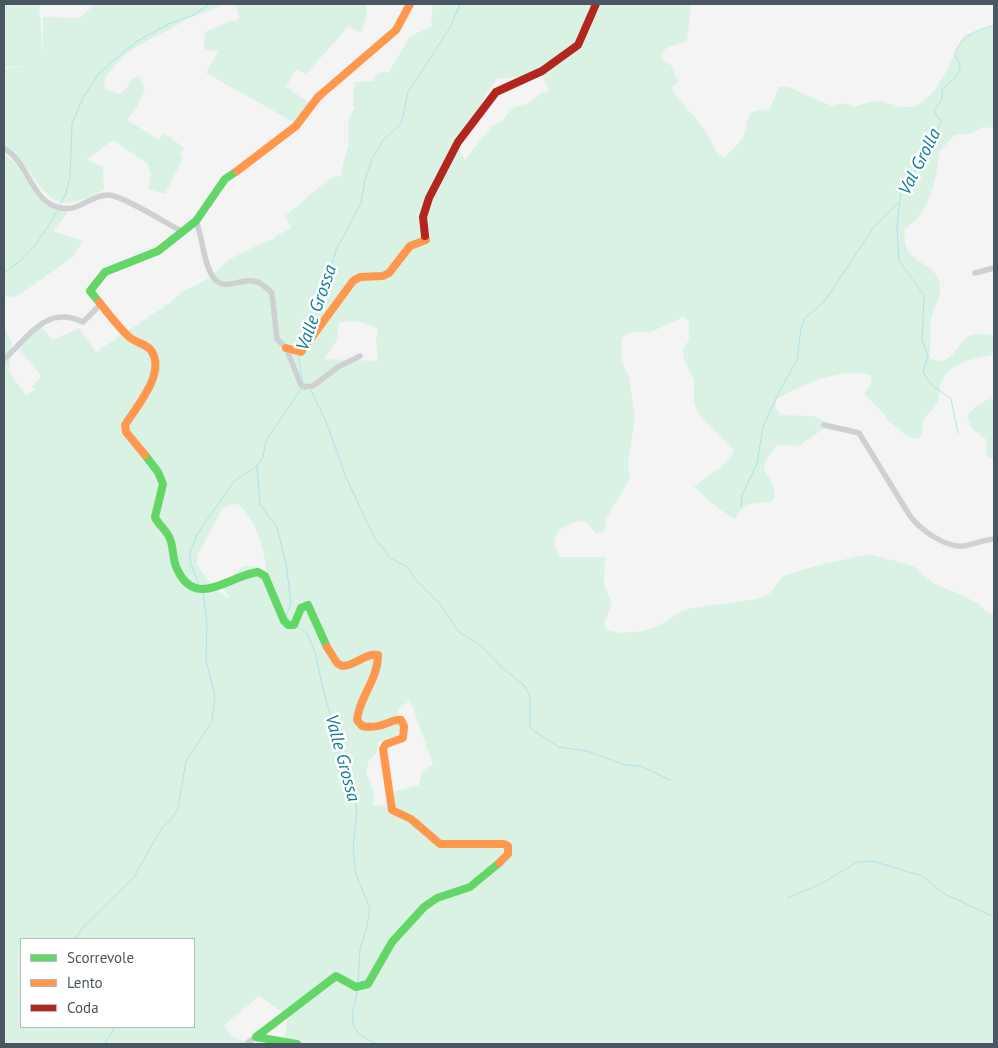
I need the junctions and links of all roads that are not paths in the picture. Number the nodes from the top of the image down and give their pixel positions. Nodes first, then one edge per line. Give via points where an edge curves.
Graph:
1 (410, 4) edge
2 (596, 4) edge
3 (4, 149) edge
4 (196, 221) junction
5 (181, 231) junction
6 (994, 268) edge
7 (975, 273) dead end
8 (101, 304) junction
9 (286, 348) junction
10 (360, 356) dead end
11 (4, 359) edge
12 (824, 425) dead end
13 (994, 539) edge
14 (256, 1037) junction
15 (248, 1044) edge
16 (297, 1044) edge

1 - 4 street via 396,30 318,97 296,126 225,179
2 - 9 street via 578,45 542,72 496,92 458,142 429,198 424,217 426,240 410,246 389,273 353,281 300,352
3 - 5 street via 16,160 40,197 54,206 82,206 99,196 113,196
4 - 5 street
4 - 9 street via 208,265 218,283 252,281 272,293 277,339
5 - 8 street via 158,251 105,272 90,290
6 - 7 street
8 - 11 street via 83,322 72,317 49,318
8 - 14 street via 128,337 149,348 154,357 156,368 150,384 125,425 126,432 158,472 163,484 163,493 154,512 169,535 176,568 184,579 199,590 238,575 258,572 265,576 288,625 294,625 301,608 308,605 333,660 338,664 347,666 368,655 378,655 378,665 358,709 357,720 368,728 383,728 397,719 404,726 403,738 386,744 383,749 392,810 395,814 411,818 440,844 508,846 508,854 492,871 463,891 444,895 427,904 391,943 371,981 363,987 354,986 336,976
9 - 10 street via 298,382 305,388
12 - 13 street via 859,433 917,524 951,545 963,546
14 - 15 street
14 - 16 street

